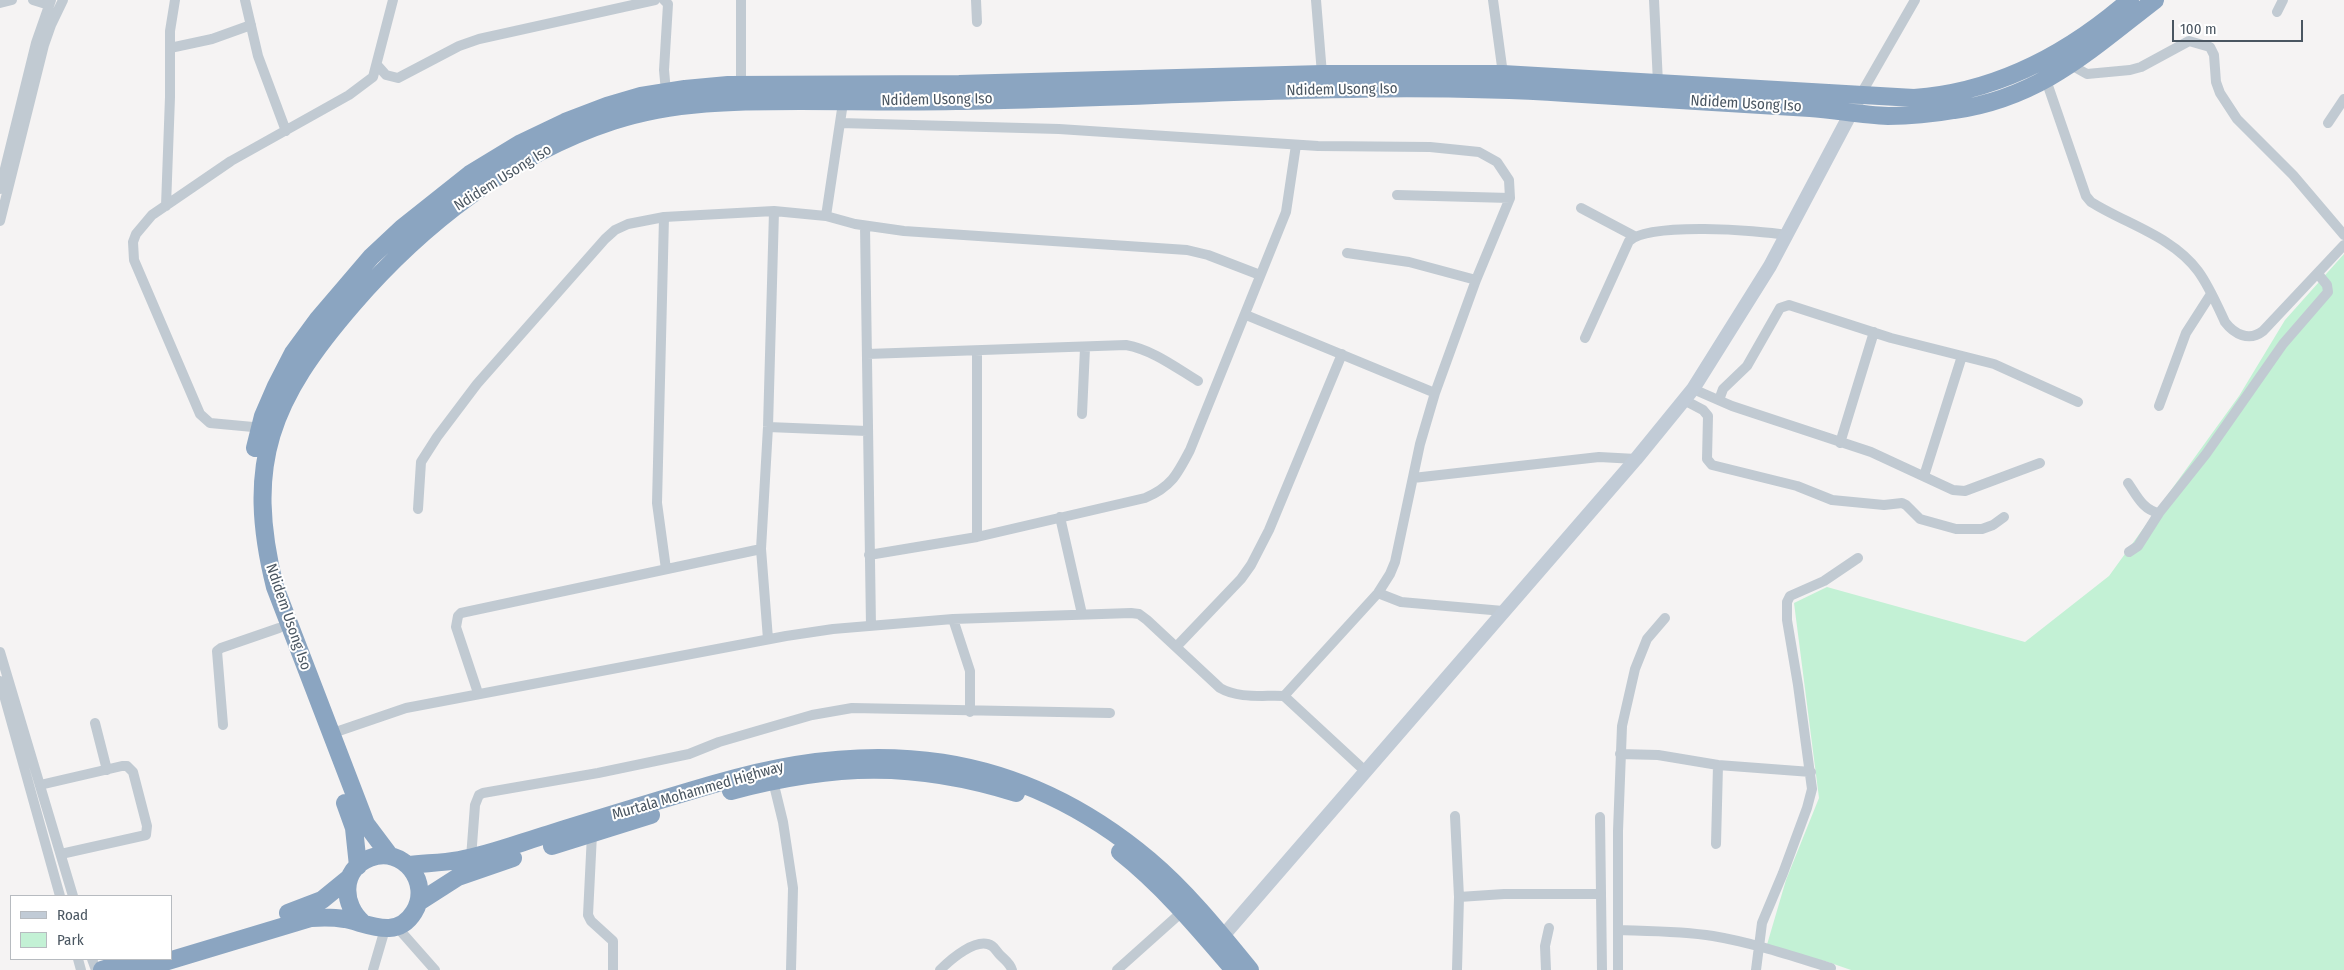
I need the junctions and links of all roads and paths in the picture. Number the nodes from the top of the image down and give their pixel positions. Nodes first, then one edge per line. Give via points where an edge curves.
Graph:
1 (12, 0) edge
2 (33, 0) edge
3 (63, 0) edge
4 (175, 0) edge
5 (245, 0) edge
6 (393, 0) edge
7 (655, 0) edge
8 (664, 0) edge
9 (741, 0) edge
10 (976, 0) edge
11 (1316, 0) edge
12 (1493, 0) edge
13 (1654, 0) edge
14 (1915, 0) edge
15 (2130, 0) edge
16 (2156, 0) edge
17 (2283, 0) edge
18 (0, 3) edge
19 (50, 3) edge
20 (2277, 12) dead end
21 (977, 22) dead end
22 (251, 26) junction
23 (170, 48) junction
24 (2071, 65) junction
25 (378, 66) junction
26 (1322, 74) junction
27 (1504, 74) junction
28 (2046, 80) junction
29 (1658, 83) junction
30 (666, 92) junction
31 (741, 93) junction
32 (844, 93) junction
33 (1861, 94) junction
34 (686, 97) junction
35 (2344, 99) edge
36 (1852, 112) junction
37 (840, 123) junction
38 (2328, 123) dead end
39 (286, 130) junction
40 (1296, 144) junction
41 (484, 165) junction
42 (4, 176) edge
43 (0, 189) edge
44 (479, 190) junction
45 (1397, 195) dead end
46 (1510, 198) junction
47 (166, 206) junction
48 (1581, 208) dead end
49 (774, 211) junction
50 (826, 216) junction
51 (664, 217) junction
52 (0, 221) edge
53 (865, 226) junction
54 (1786, 235) junction
55 (2344, 235) edge
56 (1634, 236) junction
57 (387, 243) junction
58 (2344, 246) edge
59 (1347, 253) dead end
60 (2318, 274) junction
61 (379, 275) junction
62 (1260, 275) junction
63 (1476, 280) junction
64 (2211, 294) junction
65 (1246, 315) junction
66 (1874, 332) junction
67 (1585, 338) dead end
68 (1085, 348) junction
69 (977, 352) junction
70 (867, 354) junction
71 (1342, 354) junction
72 (1962, 356) junction
73 (1198, 382) dead end
74 (282, 389) junction
75 (1693, 389) junction
76 (1435, 393) junction
77 (1684, 400) junction
78 (1719, 400) junction
79 (2078, 402) dead end
80 (2159, 406) dead end
81 (1082, 414) dead end
82 (768, 427) junction
83 (266, 429) junction
84 (867, 431) junction
85 (1840, 443) junction
86 (1636, 459) junction
87 (2040, 463) dead end
88 (1924, 476) junction
89 (1413, 478) junction
90 (2128, 483) dead end
91 (418, 508) dead end
92 (2159, 513) junction
93 (1060, 517) junction
94 (2004, 517) dead end
95 (977, 536) junction
96 (761, 549) junction
97 (2128, 552) dead end
98 (869, 555) junction
99 (1858, 558) dead end
100 (666, 570) junction
101 (1378, 592) junction
102 (1504, 611) junction
103 (1082, 614) junction
104 (1664, 618) dead end
105 (953, 620) junction
106 (870, 626) junction
107 (279, 628) junction
108 (768, 639) junction
109 (1177, 646) junction
110 (0, 652) edge
111 (0, 682) edge
112 (478, 693) junction
113 (1284, 696) junction
114 (970, 712) junction
115 (1110, 713) dead end
116 (96, 723) dead end
117 (223, 725) dead end
118 (330, 734) junction
119 (1620, 754) junction
120 (1718, 765) junction
121 (107, 770) junction
122 (1364, 770) junction
123 (1811, 772) junction
124 (773, 781) junction
125 (40, 785) junction
126 (1455, 816) dead end
127 (1600, 817) dead end
128 (592, 834) junction
129 (1716, 844) dead end
130 (61, 854) junction
131 (390, 856) junction
132 (471, 858) junction
133 (408, 865) junction
134 (353, 872) junction
135 (1601, 894) junction
136 (60, 895) edge
137 (74, 895) edge
138 (1459, 897) junction
139 (419, 902) junction
140 (1183, 911) junction
141 (363, 923) junction
142 (391, 928) junction
143 (1549, 928) dead end
144 (1618, 930) junction
145 (1223, 936) junction
146 (1758, 945) junction
147 (172, 949) edge
148 (172, 958) edge
149 (164, 960) edge
150 (140, 967) edge
151 (1831, 968) dead end
152 (102, 970) edge
153 (373, 970) edge
154 (435, 970) edge
155 (613, 970) edge
156 (791, 970) edge
157 (940, 970) edge
158 (1012, 970) edge
159 (1117, 970) edge
160 (1234, 970) edge
161 (1250, 970) edge
162 (1457, 970) edge
163 (1546, 970) edge
164 (1602, 970) edge
165 (1618, 970) edge
166 (1756, 970) edge

1 - 18 street
2 - 19 street
3 - 42 street via 51,24
4 - 23 street
5 - 22 street
6 - 25 street
7 - 25 street via 479,39 398,78 386,75
8 - 30 street via 668,4
9 - 31 street
10 - 21 street
11 - 26 street
12 - 27 street
13 - 29 street
14 - 33 street
15 - 33 highway, Ndidem Usong Iso via 2047,60 1993,83 1943,96 1907,98
16 - 24 highway, Ndidem Usong Iso
17 - 20 street
19 - 42 street via 36,43
22 - 23 street via 212,40
22 - 39 street via 258,56
23 - 47 street
24 - 28 highway, Ndidem Usong Iso
24 - 55 street via 2087,74 2099,74 2141,66 2189,41 2210,47 2214,51 2220,93 2237,119 2293,175
25 - 39 street via 368,83
26 - 27 highway, Ndidem Usong Iso
26 - 32 highway, Ndidem Usong Iso via 959,84
27 - 29 highway, Ndidem Usong Iso
28 - 36 highway, Ndidem Usong Iso via 1984,105 1957,110 1888,116
28 - 64 street via 2086,196 2098,206 2173,247 2198,270
29 - 33 highway, Ndidem Usong Iso
30 - 34 highway, Ndidem Usong Iso
30 - 41 highway, Ndidem Usong Iso via 607,106 565,122
31 - 32 highway, Ndidem Usong Iso
31 - 34 highway, Ndidem Usong Iso
32 - 36 highway, Ndidem Usong Iso via 959,101 1378,89 1551,92
32 - 37 street
33 - 36 street
34 - 44 highway, Ndidem Usong Iso via 572,137 528,158
35 - 38 street
36 - 54 street
37 - 40 street via 1059,129
37 - 50 street
39 - 47 street
40 - 46 street via 1430,147 1479,152 1497,162 1504,171 1509,180
40 - 62 street via 1286,212
41 - 44 highway
41 - 57 highway, Ndidem Usong Iso via 434,200
42 - 43 street
42 - 52 street
44 - 61 highway, Ndidem Usong Iso via 413,241
45 - 46 street
46 - 63 street
47 - 83 street via 142,225 133,242 134,260 200,414 216,424
48 - 56 street
49 - 50 street
49 - 51 street
49 - 82 street
50 - 53 street
51 - 91 street via 628,224 604,239 477,384 421,462
51 - 100 street via 657,503
53 - 62 street via 934,234 1187,250 1208,254
53 - 70 street
54 - 56 street via 1736,229
54 - 75 street
56 - 67 street
57 - 61 highway
57 - 74 highway, Ndidem Usong Iso via 318,319 293,353
58 - 60 street
59 - 63 street via 1409,262
60 - 64 street via 2263,332 2253,337 2230,329
60 - 92 street via 2327,285 2328,292 2283,344 2206,454
61 - 74 highway, Ndidem Usong Iso
62 - 65 street
63 - 76 street
64 - 80 street via 2186,334
65 - 71 street
65 - 93 street via 1190,450 1168,486 1145,498
66 - 72 street
66 - 78 street via 1795,306 1785,306 1776,314 1747,366 1723,389
66 - 85 street
68 - 69 street
68 - 73 street via 1126,345 1140,348
68 - 81 street
69 - 70 street
69 - 95 street
70 - 84 street
71 - 76 street
71 - 109 street via 1269,530 1251,564 1241,579
72 - 79 street via 1994,364
72 - 88 street
74 - 83 highway, Ndidem Usong Iso
75 - 77 street
75 - 78 street
76 - 89 street
77 - 86 street
77 - 94 street via 1706,412 1709,422 1707,459 1712,465 1797,486 1832,500 1884,505 1902,503 1918,518 1956,530 1982,529
78 - 85 street
82 - 84 street
82 - 96 street
83 - 107 highway, Ndidem Usong Iso via 251,478 252,512 261,575
83 - 118 highway, Ndidem Usong Iso via 261,481 265,547 278,594
84 - 98 street
85 - 88 street via 1871,452
86 - 89 street via 1599,457
86 - 102 street
87 - 88 street via 1965,491 1953,490
89 - 101 street via 1395,562
90 - 92 street via 2144,506
92 - 97 street via 2138,546
93 - 95 street
93 - 103 street
95 - 98 street
96 - 100 street
96 - 108 street
98 - 106 street
99 - 123 street via 1824,580 1790,596 1787,602 1787,620
100 - 112 street via 460,612 456,627
101 - 102 street via 1401,602
101 - 113 street
102 - 122 street
103 - 105 street
103 - 109 street via 1139,614
104 - 119 street via 1647,639 1635,669 1627,698
105 - 106 street
105 - 114 street via 970,672
106 - 108 street
107 - 117 street via 217,651
107 - 134 highway, Ndidem Usong Iso via 354,828
108 - 112 street
109 - 113 street via 1228,693
110 - 125 street
111 - 136 street
112 - 118 street via 406,708
113 - 122 street
114 - 115 street
114 - 132 street via 836,709 719,742 689,754 479,794 474,804
116 - 121 street
118 - 131 highway, Ndidem Usong Iso via 366,824
119 - 120 street via 1658,755
119 - 144 street
120 - 123 street
120 - 129 street
121 - 125 street
121 - 130 street via 127,766 133,772 148,826 146,835
122 - 145 street
123 - 146 street via 1811,796 1766,909
124 - 128 highway, Murtala Mohammed Highway via 694,801
124 - 140 highway, Murtala Mohammed Highway via 837,770 893,770 933,773 990,785 1049,807 1093,832 1137,866
124 - 156 street via 793,888
125 - 130 street
126 - 138 street
127 - 135 street
128 - 139 highway, Murtala Mohammed Highway via 473,870
128 - 155 street via 588,915 613,941
130 - 137 street
131 - 133 highway
131 - 134 highway via 376,856
132 - 133 highway, Murtala Mohammed Highway
132 - 145 highway, Murtala Mohammed Highway via 768,768 820,760 920,758 994,773 1083,812 1149,859
133 - 139 highway via 418,882
134 - 141 highway via 347,898 350,908
134 - 147 highway via 322,900 306,908
135 - 138 street
135 - 164 street
138 - 162 street
139 - 142 highway via 407,921
140 - 159 street
140 - 160 highway, Murtala Mohammed Highway
141 - 142 highway via 374,928
141 - 148 highway via 327,917 311,918
142 - 153 street
142 - 154 street
143 - 163 street via 1545,946
144 - 146 street via 1712,936
144 - 165 street
145 - 161 highway, Murtala Mohammed Highway
146 - 151 street
146 - 166 street
149 - 150 highway
150 - 152 highway
157 - 158 street via 961,952 974,945 985,944 993,946

